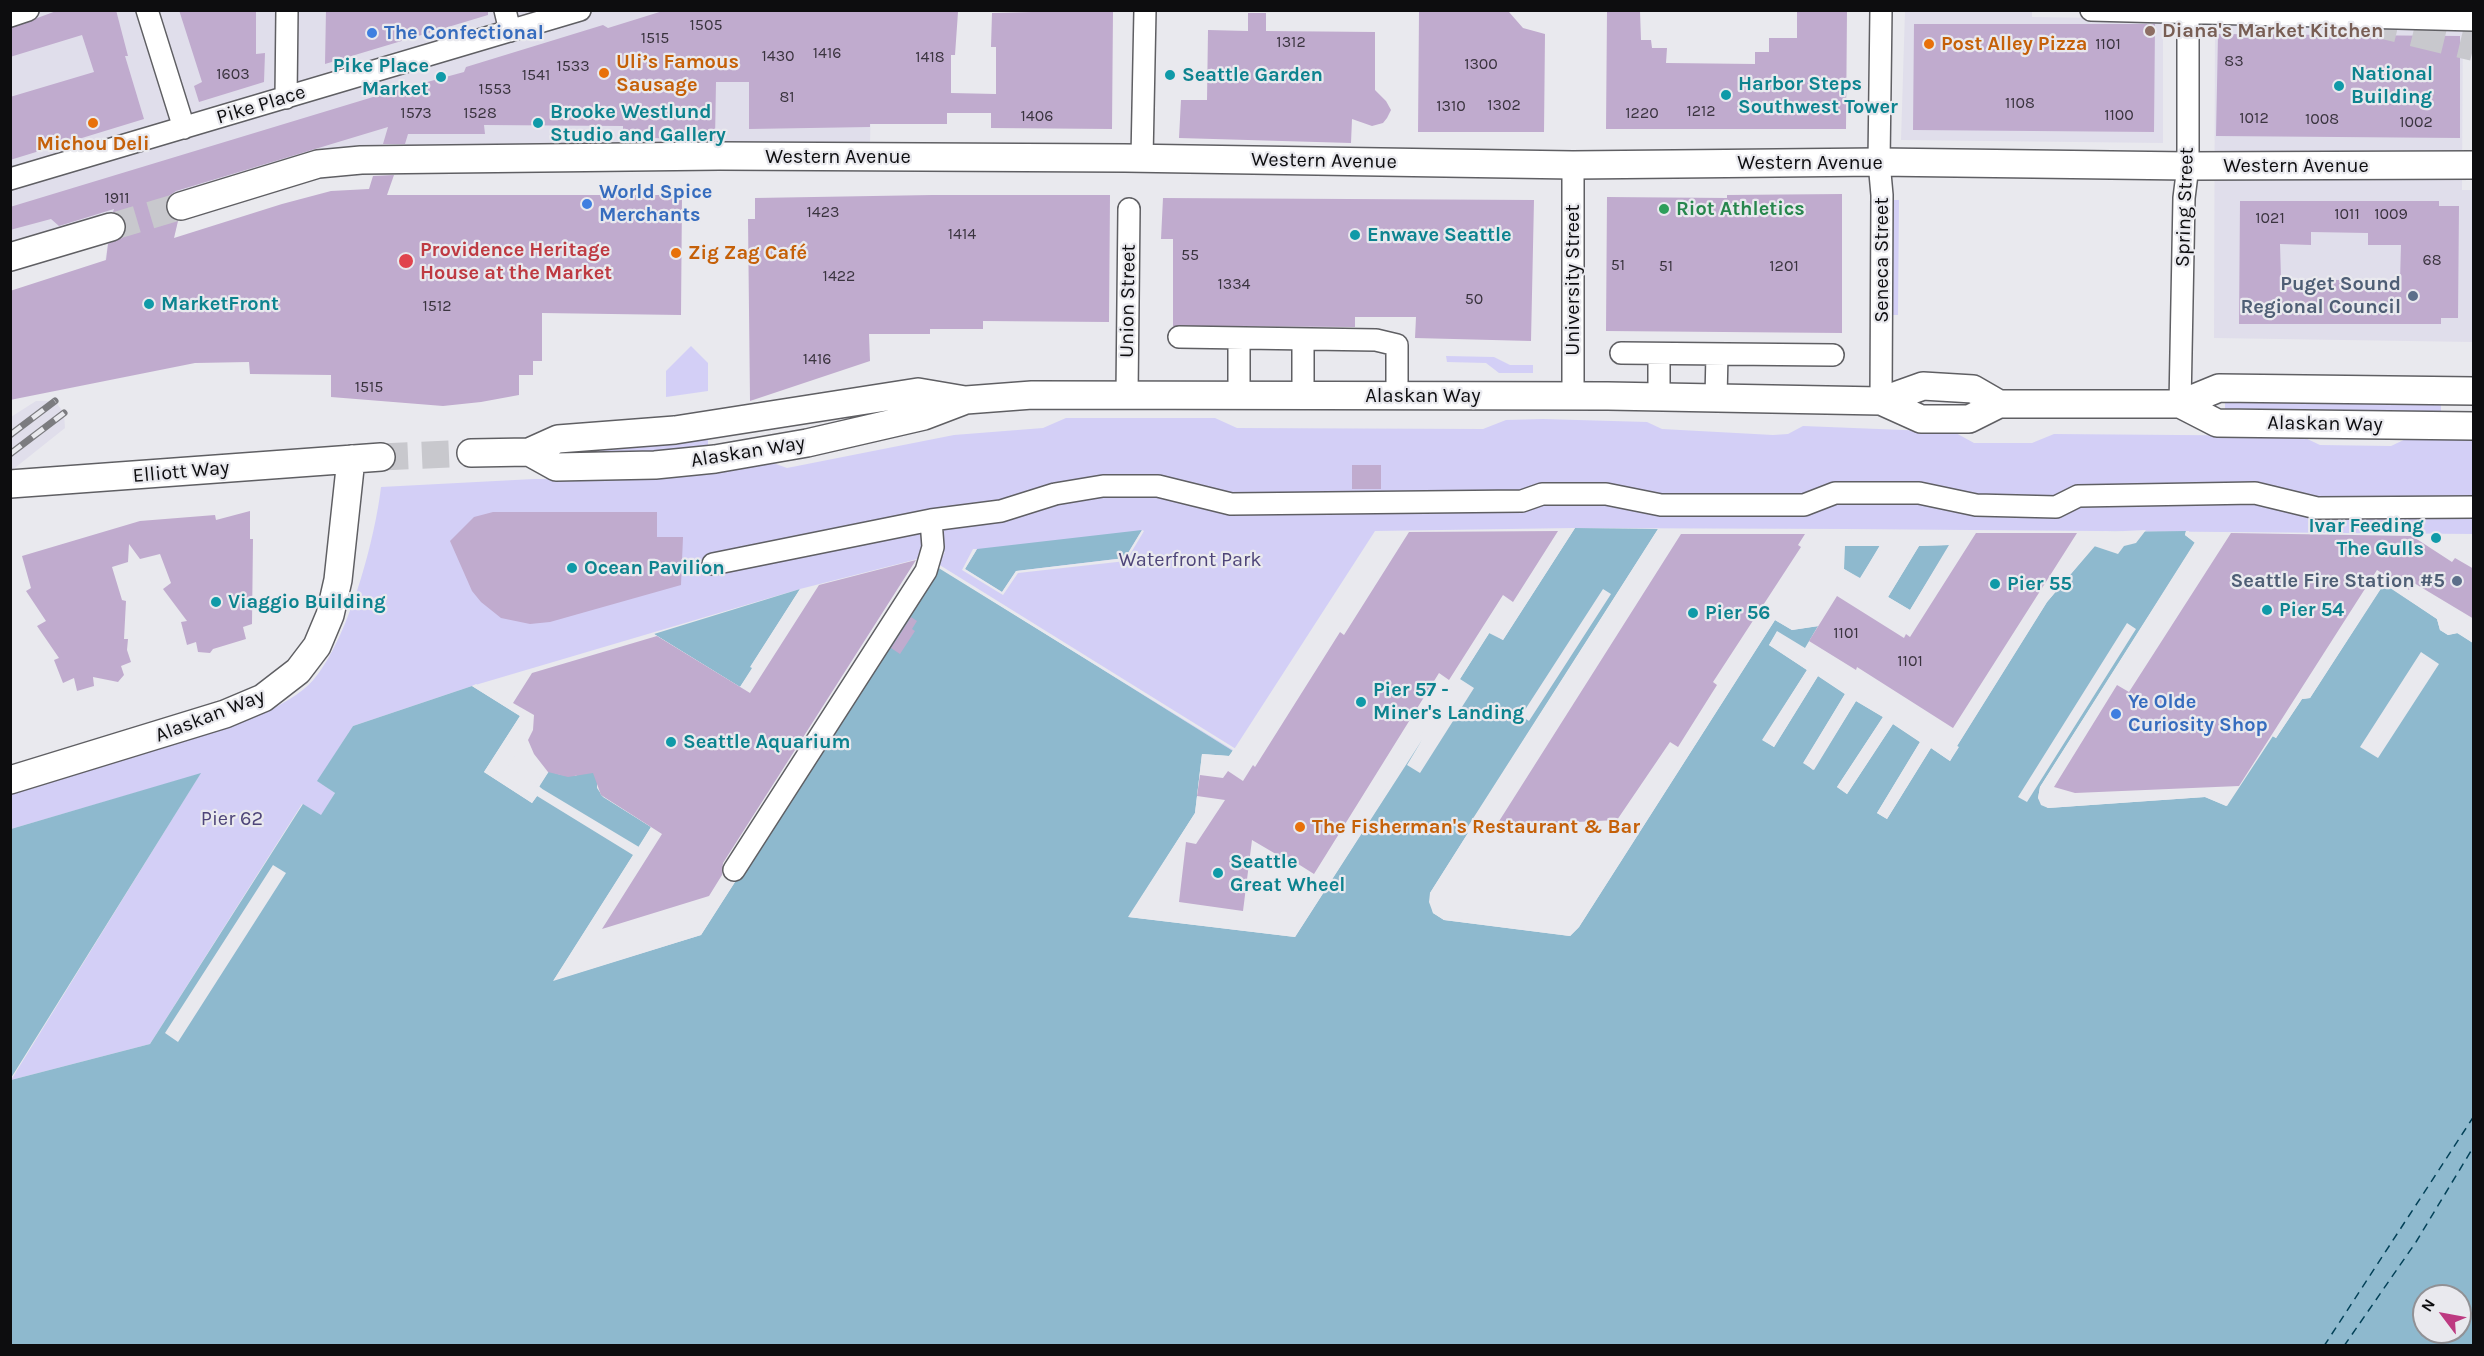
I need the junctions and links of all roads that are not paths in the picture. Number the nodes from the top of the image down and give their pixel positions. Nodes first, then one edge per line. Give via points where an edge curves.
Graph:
1 (28, 10) edge
2 (147, 10) edge
3 (287, 10) edge
4 (505, 10) edge
5 (580, 10) edge
6 (1145, 10) edge
7 (1881, 10) edge
8 (2091, 10) edge
9 (2188, 12) edge
10 (10, 16) edge
11 (2474, 20) edge
12 (510, 31) junction
13 (286, 98) junction
14 (184, 128) junction
15 (1142, 158) junction
16 (1879, 162) junction
17 (1573, 165) junction
18 (2474, 165) edge
19 (2188, 166) junction
20 (10, 179) edge
21 (181, 206) tunnel mouth
22 (1130, 209) dead end
23 (111, 227) tunnel mouth
24 (10, 257) edge
25 (1179, 337) dead end
26 (1239, 338) junction
27 (1303, 339) junction
28 (1621, 353) dead end
29 (1659, 354) junction
30 (1717, 354) junction
31 (1833, 355) dead end
32 (2474, 391) edge
33 (1127, 394) junction
34 (1239, 396) junction
35 (1303, 396) junction
36 (1573, 396) junction
37 (1659, 396) junction
38 (1397, 397) junction
39 (1716, 398) junction
40 (1881, 401) junction
41 (2180, 404) junction
42 (2474, 426) edge
43 (471, 453) tunnel mouth
44 (381, 457) tunnel mouth
45 (351, 459) junction
46 (10, 484) edge
47 (2474, 507) edge
48 (931, 520) junction
49 (713, 564) dead end
50 (10, 780) edge
51 (734, 870) dead end

1 - 10 street
2 - 14 street
3 - 13 street
4 - 12 street
5 - 12 street, Pike Place
6 - 15 street
7 - 16 street, Seneca Street
8 - 9 street
9 - 11 street
9 - 19 street, Spring Street
12 - 13 street, Pike Place
13 - 14 street, Pike Place
14 - 20 street, Pike Place
15 - 17 main road, Western Avenue
15 - 21 main road, Western Avenue via 720,156 361,160 318,164
16 - 17 main road, Western Avenue
16 - 19 main road, Western Avenue
16 - 40 street, Seneca Street
17 - 36 street, University Street
18 - 19 main road, Western Avenue
19 - 41 street, Spring Street
22 - 33 street, Union Street
23 - 24 main road
25 - 26 street
26 - 27 street
26 - 34 street
27 - 35 street
27 - 38 street via 1376,340 1397,345
28 - 29 street
29 - 30 street
29 - 37 street
30 - 31 street
30 - 39 street
32 - 41 main road, Alaskan Way via 2219,388
33 - 34 main road, Alaskan Way
33 - 43 main road, Alaskan Way via 966,400 913,418 807,443 655,465 556,467 529,452
34 - 35 main road, Alaskan Way
35 - 38 main road, Alaskan Way
36 - 37 main road, Alaskan Way
36 - 38 main road, Alaskan Way
37 - 39 main road, Alaskan Way
39 - 40 main road, Alaskan Way
40 - 41 main road, Alaskan Way via 1933,386 1973,389 1999,404
41 - 42 main road, Alaskan Way via 2217,423
44 - 45 main road
45 - 46 main road, Elliott Way
45 - 50 main road, Alaskan Way via 338,580 330,615 317,646 298,671 263,698 225,714
47 - 48 street via 2317,507 2255,493 2078,496 2056,507 1976,505 1919,493 1835,493 1804,505 1661,505 1606,494 1542,494 1522,501 1231,504 1158,486 1103,486 1055,494 1001,511
48 - 49 street
48 - 51 street via 933,547 926,571

